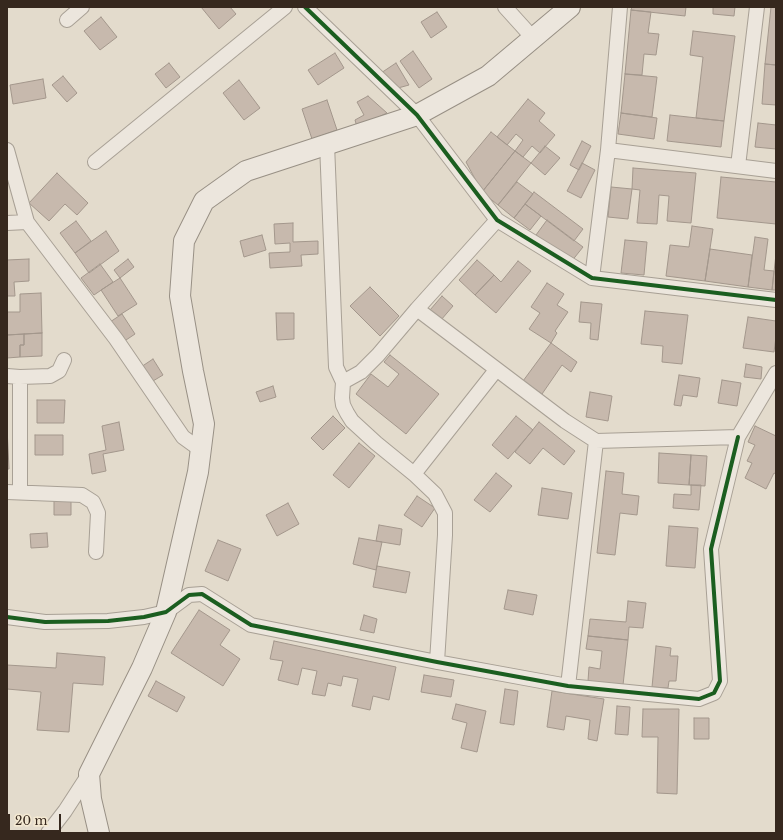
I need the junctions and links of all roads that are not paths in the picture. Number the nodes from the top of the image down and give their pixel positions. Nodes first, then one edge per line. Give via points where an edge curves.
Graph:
1 (82, 7) edge
2 (285, 7) edge
3 (305, 7) edge
4 (505, 7) edge
5 (570, 7) edge
6 (620, 7) edge
7 (757, 7) edge
8 (67, 20) dead end
9 (533, 38) junction
10 (417, 115) junction
11 (327, 144) junction
12 (7, 150) edge
13 (608, 150) junction
14 (95, 162) dead end
15 (738, 166) junction
16 (776, 171) edge
17 (497, 220) junction
18 (27, 222) junction
19 (7, 223) edge
20 (592, 278) junction
21 (776, 300) edge
22 (417, 309) junction
23 (64, 360) dead end
24 (496, 370) junction
25 (776, 373) edge
26 (14, 376) edge
27 (343, 382) junction
28 (738, 437) junction
29 (596, 441) junction
30 (201, 450) junction
31 (414, 474) junction
32 (14, 492) edge
33 (96, 552) dead end
34 (166, 612) junction
35 (7, 617) edge
36 (437, 662) junction
37 (568, 686) junction
38 (89, 774) junction
39 (48, 833) edge
40 (99, 833) edge

1 - 8 street
2 - 14 street
3 - 10 street
4 - 9 street
5 - 9 main road
6 - 13 street
7 - 15 street
9 - 10 main road via 488,76
10 - 11 main road
10 - 17 street
11 - 27 street via 336,367
11 - 30 main road via 246,171 204,201 184,241 180,296 204,424
12 - 18 street
13 - 15 street
13 - 20 street
15 - 16 street
17 - 20 street
17 - 22 street
18 - 19 street
18 - 30 street via 116,339 183,437
20 - 21 street
22 - 24 street
22 - 27 street via 361,372
23 - 26 street via 58,371 50,376
24 - 29 street
24 - 31 street
25 - 28 street
26 - 32 street
27 - 31 street via 342,398 352,421
28 - 29 street
28 - 37 street via 711,549 720,681 714,693 699,699
29 - 37 street
30 - 34 main road
31 - 36 street via 435,494 445,513
32 - 33 street via 82,495 93,502 98,513
34 - 35 street via 108,621 45,622
34 - 36 street via 188,595 202,594 251,625
34 - 38 main road via 142,668
36 - 37 street
38 - 39 street
38 - 40 main road via 90,799

